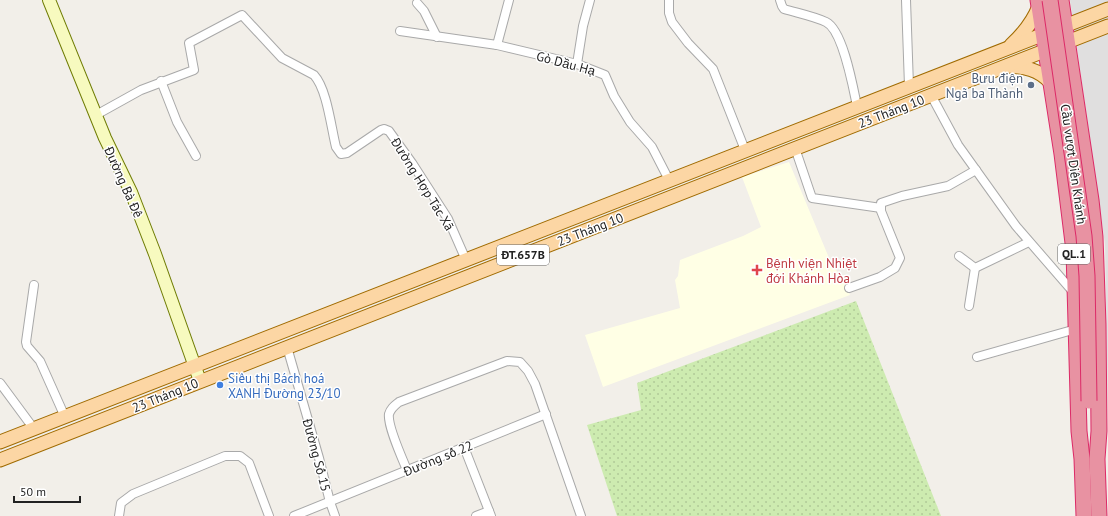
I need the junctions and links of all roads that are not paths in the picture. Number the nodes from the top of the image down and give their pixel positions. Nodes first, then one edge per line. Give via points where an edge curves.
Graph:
1 (49, 0) edge
2 (509, 0) edge
3 (590, 0) edge
4 (669, 0) edge
5 (780, 0) edge
6 (906, 0) edge
7 (1060, 0) edge
8 (1042, 2) edge
9 (417, 3) dead end
10 (1108, 9) edge
11 (1065, 26) junction
12 (1108, 26) edge
13 (400, 31) dead end
14 (1043, 35) junction
15 (437, 36) junction
16 (1067, 42) junction
17 (497, 45) junction
18 (1006, 49) junction
19 (1045, 50) junction
20 (577, 64) junction
21 (1003, 66) junction
22 (161, 81) junction
23 (1050, 82) junction
24 (910, 86) junction
25 (931, 95) junction
26 (857, 106) junction
27 (96, 115) junction
28 (795, 148) junction
29 (745, 150) junction
30 (196, 156) dead end
31 (976, 170) junction
32 (668, 180) junction
33 (881, 208) junction
34 (1029, 242) junction
35 (959, 256) dead end
36 (466, 260) junction
37 (975, 268) junction
38 (34, 285) dead end
39 (849, 288) dead end
40 (1076, 296) junction
41 (969, 306) dead end
42 (1103, 327) edge
43 (1076, 329) junction
44 (287, 347) junction
45 (976, 357) dead end
46 (194, 367) junction
47 (200, 382) junction
48 (0, 383) edge
49 (1089, 401) junction
50 (546, 414) junction
51 (65, 417) junction
52 (34, 429) junction
53 (0, 442) edge
54 (464, 447) junction
55 (1082, 459) junction
56 (1097, 459) junction
57 (0, 460) edge
58 (407, 470) junction
59 (330, 502) junction
60 (490, 513) edge
61 (119, 516) edge
62 (269, 516) edge
63 (294, 516) edge
64 (335, 516) edge
65 (476, 516) edge
66 (581, 516) edge
67 (1084, 516) edge
68 (1099, 516) edge

1 - 27 street, Đường Bà Đê
2 - 17 street
3 - 20 street
4 - 29 street via 672,22 713,69
5 - 26 street via 784,9 826,22 835,30
6 - 24 street
7 - 11 highway, QL.1
8 - 14 highway, QL.1
8 - 18 main road, ĐT.657B via 1028,27
8 - 49 highway, Cầu vượt Diên Khánh / QL.1, bridge via 1084,236
9 - 15 street
10 - 11 main road, 23 Tháng 10
11 - 14 main road, 23 Tháng 10
11 - 16 highway, QL.1
12 - 16 main road, 23 Tháng 10
13 - 15 street, Gò Dầu Hạ
14 - 18 main road, 23 Tháng 10 / ĐT.657B
14 - 19 highway, QL.1
15 - 17 street, Gò Dầu Hạ
16 - 19 main road, 23 Tháng 10
16 - 42 highway, QL.1 via 1095,230
17 - 20 street, Gò Dầu Hạ
18 - 24 main road, 23 Tháng 10 / ĐT.657B
19 - 21 main road, 23 Tháng 10 / ĐT.657B
19 - 23 highway, QL.1
20 - 32 street, Gò Dầu Hạ via 605,75 630,122 652,147
21 - 23 main road, ĐT.657B via 1033,69
21 - 25 main road, 23 Tháng 10 / ĐT.657B
22 - 27 street, Đường Hợp Tác Xã
22 - 30 street via 177,122
22 - 36 street, Đường Hợp Tác Xã via 194,70 189,42 242,16 282,58 318,79 336,147 341,154 347,153 381,130 389,131 448,219
23 - 40 highway, QL.1 via 1074,251
24 - 26 main road, 23 Tháng 10 / ĐT.657B
25 - 28 main road, 23 Tháng 10 / ĐT.657B
25 - 31 street via 952,137
26 - 29 main road, 23 Tháng 10 / ĐT.657B
27 - 46 street, Đường Bà Đê via 155,254
28 - 33 street via 812,198
28 - 44 main road, 23 Tháng 10 / ĐT.657B
29 - 32 main road, 23 Tháng 10 / ĐT.657B
31 - 33 street via 948,186 902,196 882,203
31 - 34 street
32 - 36 main road, 23 Tháng 10 / ĐT.657B
33 - 39 street via 900,258 895,268
34 - 37 street
34 - 40 street
35 - 37 street
36 - 46 main road, 23 Tháng 10 / ĐT.657B
37 - 41 street
38 - 51 street via 26,342 40,361
40 - 43 highway, QL.1
42 - 56 highway, QL.1
43 - 45 street
43 - 55 highway, QL.1
44 - 47 main road, 23 Tháng 10 / ĐT.657B
44 - 59 street, Đường Số 15
46 - 47 street, Đường Bà Đê
46 - 51 main road, 23 Tháng 10 / ĐT.657B
47 - 57 main road, 23 Tháng 10 / ĐT.657B
48 - 52 street
49 - 55 highway, Cầu vượt Diên Khánh / QL.1
49 - 56 highway, Cầu vượt Diên Khánh / QL.1
50 - 54 street, Đường số 22
50 - 58 street via 535,384 520,362 507,361 399,402 389,415
50 - 66 street
51 - 52 main road, 23 Tháng 10 / ĐT.657B
52 - 53 main road, 23 Tháng 10 / ĐT.657B
54 - 58 street, Đường số 22
54 - 60 street
55 - 67 highway, QL.1
56 - 68 highway, QL.1
58 - 59 street, Đường số 22
59 - 63 street
59 - 64 street, Đường Số 15
60 - 65 street
61 - 62 street via 121,502 133,494 225,456 240,456 249,463

